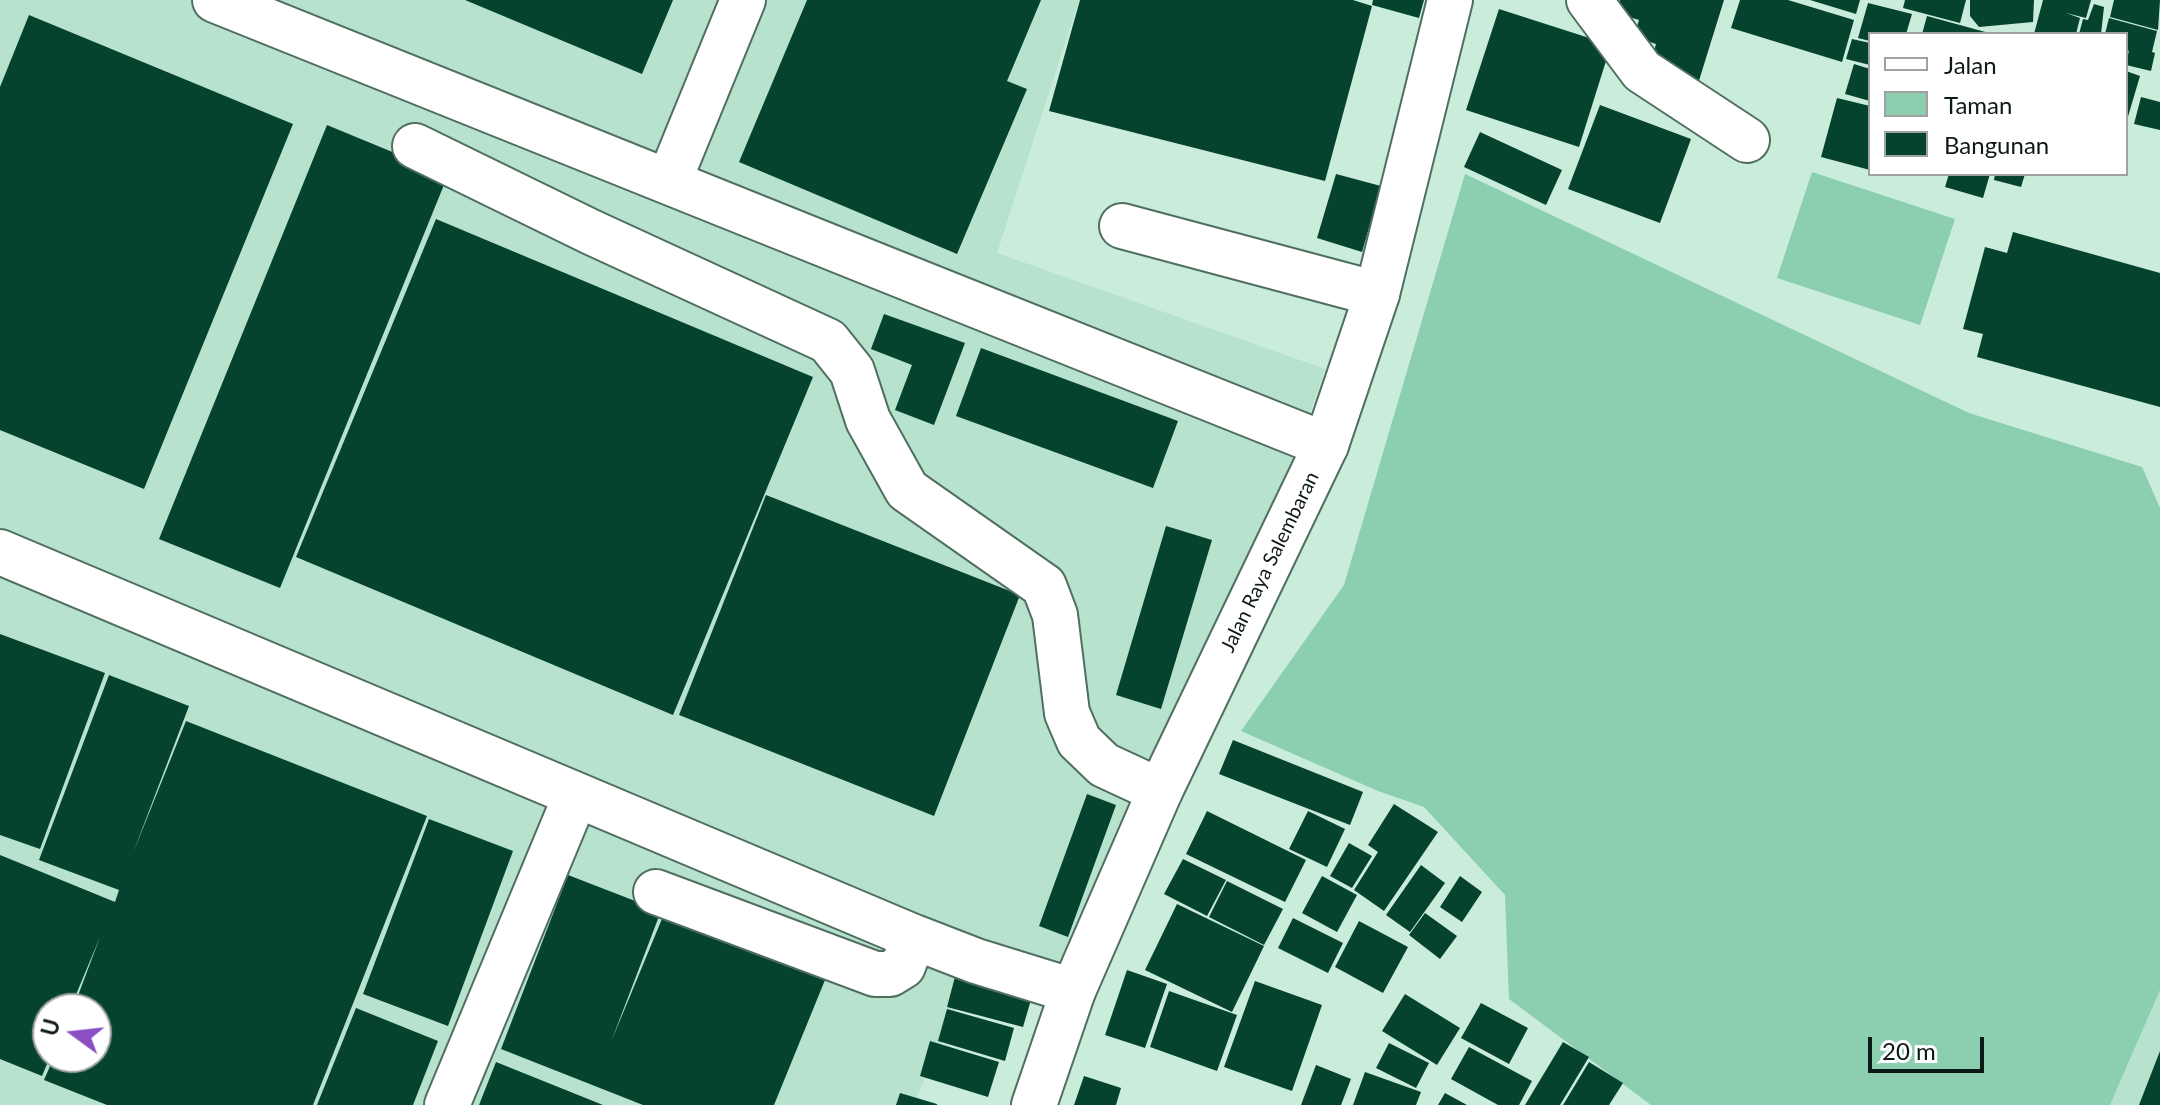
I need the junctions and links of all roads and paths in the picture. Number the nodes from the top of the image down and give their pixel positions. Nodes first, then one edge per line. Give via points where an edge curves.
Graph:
1 (215, 0) edge
2 (743, 0) edge
3 (1450, 0) edge
4 (1589, 0) edge
5 (1747, 140) dead end
6 (415, 146) dead end
7 (669, 181) junction
8 (1122, 226) dead end
9 (1377, 294) junction
10 (1326, 445) junction
11 (0, 552) edge
12 (1160, 791) junction
13 (576, 795) junction
14 (656, 892) dead end
15 (914, 937) junction
16 (1073, 991) junction
17 (447, 1105) edge
18 (1034, 1105) edge

1 - 7 main road
2 - 7 main road
3 - 9 main road, Jalan Raya Salembaran
4 - 5 main road via 1642,71
6 - 12 main road via 828,341 852,371 868,420 907,490 1044,586 1055,615 1067,713 1079,741 1104,765
7 - 10 main road
8 - 9 main road
9 - 10 main road, Jalan Raya Salembaran
10 - 12 main road, Jalan Raya Salembaran
11 - 13 main road
12 - 16 main road, Jalan Raya Salembaran
13 - 15 main road
13 - 17 main road
14 - 15 main road via 875,974 890,974 903,966
15 - 16 main road
16 - 18 main road, Jalan Raya Salembaran

